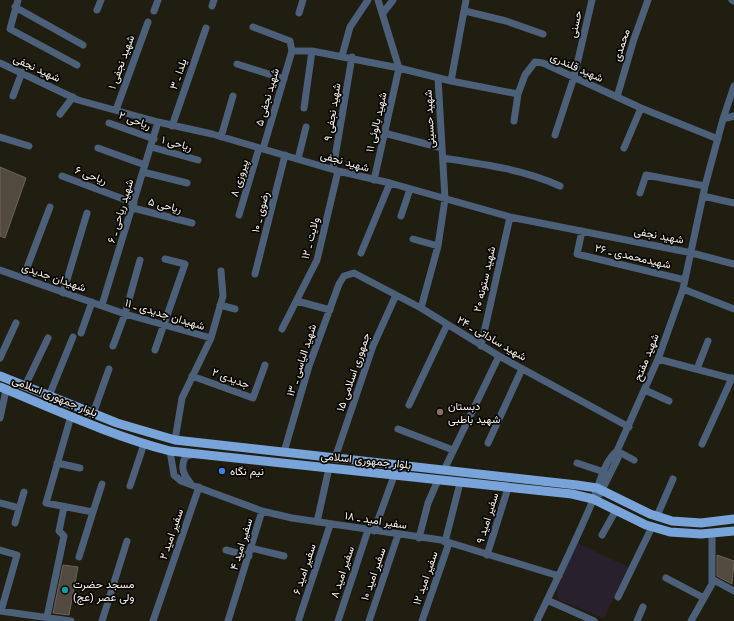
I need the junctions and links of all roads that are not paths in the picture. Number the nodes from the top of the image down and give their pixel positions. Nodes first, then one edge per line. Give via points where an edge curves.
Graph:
1 (101, 0) edge
2 (158, 0) edge
3 (303, 0) edge
4 (368, 0) edge
5 (378, 0) edge
6 (393, 0) edge
7 (466, 0) edge
8 (592, 0) edge
9 (648, 0) edge
10 (16, 4) edge
11 (97, 10) dead end
12 (154, 11) dead end
13 (465, 11) junction
14 (299, 13) dead end
15 (382, 13) junction
16 (148, 22) dead end
17 (253, 27) dead end
18 (206, 28) dead end
19 (543, 34) dead end
20 (82, 45) dead end
21 (292, 51) junction
22 (312, 51) junction
23 (342, 56) junction
24 (352, 57) junction
25 (0, 63) edge
26 (237, 64) dead end
27 (77, 65) dead end
28 (399, 68) junction
29 (22, 72) junction
30 (574, 77) junction
31 (438, 78) junction
32 (284, 79) junction
33 (451, 81) junction
34 (733, 91) edge
35 (518, 94) junction
36 (13, 96) dead end
37 (233, 96) dead end
38 (73, 97) junction
39 (617, 97) junction
40 (304, 108) dead end
41 (641, 108) junction
42 (116, 110) junction
43 (60, 114) dead end
44 (734, 116) edge
45 (723, 119) junction
46 (514, 121) dead end
47 (158, 122) junction
48 (109, 123) dead end
49 (172, 126) junction
50 (306, 127) dead end
51 (384, 133) junction
52 (555, 135) dead end
53 (221, 137) junction
54 (0, 138) edge
55 (154, 139) junction
56 (718, 140) junction
57 (29, 146) dead end
58 (151, 147) junction
59 (98, 148) dead end
60 (261, 148) junction
61 (442, 148) junction
62 (624, 148) dead end
63 (285, 155) junction
64 (442, 158) junction
65 (298, 159) junction
66 (198, 160) dead end
67 (144, 168) junction
68 (336, 170) junction
69 (62, 176) dead end
70 (374, 180) junction
71 (187, 183) dead end
72 (390, 183) junction
73 (560, 186) dead end
74 (705, 186) junction
75 (410, 189) junction
76 (640, 193) dead end
77 (703, 196) junction
78 (445, 199) junction
79 (734, 203) edge
80 (133, 205) junction
81 (50, 208) dead end
82 (87, 213) dead end
83 (239, 215) dead end
84 (401, 216) dead end
85 (510, 217) junction
86 (192, 223) dead end
87 (582, 231) junction
88 (413, 239) dead end
89 (438, 246) junction
90 (361, 253) dead end
91 (692, 253) junction
92 (165, 258) dead end
93 (140, 260) dead end
94 (734, 264) edge
95 (0, 270) edge
96 (221, 271) dead end
97 (255, 274) dead end
98 (344, 276) joint
99 (23, 278) junction
100 (685, 280) junction
101 (683, 290) junction
102 (63, 293) junction
103 (396, 295) junction
104 (297, 301) junction
105 (92, 302) junction
106 (102, 305) junction
107 (220, 305) junction
108 (421, 308) junction
109 (235, 309) dead end
110 (330, 310) junction
111 (734, 310) edge
112 (125, 314) junction
113 (16, 323) dead end
114 (164, 325) junction
115 (446, 325) junction
116 (282, 329) dead end
117 (81, 333) dead end
118 (48, 338) dead end
119 (73, 338) dead end
120 (210, 338) junction
121 (708, 341) dead end
122 (113, 346) dead end
123 (481, 346) junction
124 (155, 350) dead end
125 (499, 356) junction
126 (0, 358) edge
127 (658, 359) junction
128 (265, 366) dead end
129 (109, 369) dead end
130 (522, 369) junction
131 (697, 369) junction
132 (0, 376) edge
133 (192, 376) junction
134 (733, 378) edge
135 (25, 386) junction
136 (3, 388) edge
137 (645, 390) junction
138 (49, 396) junction
139 (669, 400) dead end
140 (409, 405) dead end
141 (93, 414) junction
142 (71, 416) junction
143 (0, 418) edge
144 (629, 427) junction
145 (398, 429) dead end
146 (175, 440) junction
147 (488, 443) dead end
148 (144, 444) junction
149 (702, 444) dead end
150 (222, 446) junction
151 (453, 450) junction
152 (617, 451) junction
153 (170, 452) junction
154 (284, 452) junction
155 (193, 454) junction
156 (220, 457) junction
157 (335, 458) junction
158 (634, 460) dead end
159 (58, 463) junction
160 (577, 463) dead end
161 (398, 465) junction
162 (80, 468) dead end
163 (329, 468) junction
164 (444, 470) junction
165 (604, 472) junction
166 (395, 476) junction
167 (673, 479) dead end
168 (438, 480) junction
169 (460, 483) junction
170 (102, 484) dead end
171 (130, 486) dead end
172 (195, 486) junction
173 (508, 488) junction
174 (600, 489) junction
175 (24, 492) dead end
176 (594, 499) junction
177 (0, 503) edge
178 (64, 507) junction
179 (19, 508) junction
180 (616, 510) junction
181 (262, 511) junction
182 (93, 512) junction
183 (657, 516) junction
184 (734, 520) edge
185 (317, 522) junction
186 (15, 523) dead end
187 (330, 524) junction
188 (652, 526) junction
189 (371, 531) junction
190 (734, 531) edge
191 (712, 533) junction
192 (398, 535) junction
193 (602, 535) dead end
194 (419, 538) junction
195 (127, 541) dead end
196 (447, 542) junction
197 (251, 548) junction
198 (0, 550) edge
199 (226, 550) dead end
200 (487, 555) junction
201 (249, 556) junction
202 (284, 556) dead end
203 (79, 557) dead end
204 (559, 576) junction
205 (666, 578) dead end
206 (712, 582) junction
207 (734, 591) edge
208 (618, 597) dead end
209 (704, 598) junction
210 (547, 600) junction
211 (643, 607) dead end
212 (1, 611) edge
213 (47, 617) junction
214 (300, 619) dead end
215 (70, 621) edge
216 (102, 621) edge
217 (153, 621) edge
218 (228, 621) edge
219 (338, 621) edge
220 (369, 621) edge
221 (422, 621) edge
222 (537, 621) edge
223 (594, 621) edge
224 (636, 621) edge
225 (691, 621) edge

1 - 11 street
2 - 12 street
3 - 14 street
4 - 23 street via 350,27
5 - 15 street
6 - 15 street
7 - 13 street
8 - 30 street, حسنی
9 - 39 street, محمدی
10 - 20 street
10 - 27 street via 10,29
13 - 19 street via 506,21
13 - 33 street
15 - 28 street
16 - 42 street, شهید نجفی ۱
17 - 21 street via 290,41
18 - 49 street, یلدا ـ ۳
21 - 22 street, شهید حسینی
21 - 32 street, شهید نجفی ۵
22 - 23 street, شهید حسینی
22 - 40 street
23 - 24 street, شهید حسینی
24 - 28 street, شهید حسینی
24 - 68 street, شهید نجفی ۹
25 - 29 street, شهید نجفی
26 - 32 street
28 - 31 street, شهید حسینی
28 - 51 street, شهید بالوئی ۱۱
29 - 36 street
29 - 38 street, شهید نجفی
30 - 35 street, شهید قلندری via 535,62 525,75
30 - 39 street, شهید قلندری
30 - 52 street, حسنی
31 - 33 street
31 - 61 street, شهید حسینی
32 - 60 street, شهید نجفی ۵
33 - 35 street
34 - 45 street, شهید مفتح
35 - 46 street
37 - 53 street
38 - 42 street, شهید نجفی
38 - 43 street
39 - 41 street, شهید قلندری
41 - 56 street, شهید قلندری
41 - 62 street
42 - 47 street, شهید نجفی
44 - 45 street
45 - 56 street, شهید مفتح
47 - 49 street, شهید نجفی
47 - 55 street, شهید ریاحی ـ ۶
48 - 55 street, ریاحی ۲
49 - 53 street, شهید نجفی
50 - 65 street
51 - 61 street
51 - 70 street, شهید بالوئی ۱۱
53 - 60 street, شهید نجفی
54 - 57 street
55 - 58 street, شهید ریاحی ـ ۶
56 - 74 street, شهید مفتح
58 - 66 street, ریاحی ۱
58 - 67 street, شهید ریاحی ـ ۶
59 - 67 street
60 - 63 street, شهید نجفی
60 - 83 street, پیروزی ۸
61 - 64 street, شهید حسینی
63 - 65 street, شهید نجفی
63 - 97 street, رضوی ـ ۱۰
64 - 73 street via 495,165
64 - 78 street, شهید حسینی
65 - 68 street, شهید نجفی
67 - 71 street
67 - 80 street, شهید ریاحی ـ ۶
68 - 70 street, شهید نجفی
68 - 104 street, ولایت ـ ۱۲ via 317,260
69 - 80 street, ریاحی ۶
70 - 72 street, شهید نجفی
72 - 75 street, شهید نجفی
72 - 90 street
74 - 76 street via 646,175
74 - 77 street, شهید مفتح
75 - 78 street, شهید نجفی
75 - 84 street
77 - 79 street
77 - 91 street, شهید مفتح
78 - 85 street, شهید نجفی
78 - 89 street, شهید حسینی
80 - 86 street, ریاحی ۵
80 - 106 street, شهید ریاحی ـ ۶
81 - 99 street
82 - 102 street
85 - 87 street, شهید نجفی
85 - 123 street, شهید ستونه ۲۰
87 - 91 street, شهید نجفی
87 - 100 street, شهیدمحمدی ـ ۲۶ via 577,254
88 - 89 street
89 - 108 street, شهید حسینی
91 - 94 street, شهید نجفی
91 - 100 street, شهید مفتح
92 - 114 street via 185,264
93 - 112 street
95 - 99 street, شهیدان جدیدی
96 - 107 street via 223,296
98 - 103 street, شهید ساداتی ـ ۲۴ via 354,273
98 - 110 street, شهید الیاسی ـ ۱۳
99 - 102 street, شهیدان جدیدی
100 - 101 street, شهید مفتح
101 - 111 street
101 - 127 street, شهید مفتح
102 - 105 street, شهیدان جدیدی
103 - 108 street, شهید ساداتی ـ ۲۴
103 - 157 street, جمهوری اسلامی ۱۵ via 373,346
104 - 110 street
104 - 116 street, ولایت ـ ۱۲
105 - 106 street, شهیدان جدیدی
105 - 117 street
106 - 112 street, شهیدان جدیدی ـ ۱۱
107 - 109 street
107 - 120 street
108 - 115 street, شهید ساداتی ـ ۲۴
110 - 154 street, شهید الیاسی ـ ۱۳ via 309,366
112 - 114 street, شهیدان جدیدی ـ ۱۱
112 - 122 street
113 - 126 street
114 - 120 street, شهیدان جدیدی ـ ۱۱
114 - 124 street
115 - 123 street, شهید ساداتی ـ ۲۴
115 - 140 street
118 - 135 street
119 - 138 street
120 - 133 street, شهیدان جدیدی ـ ۱۱
121 - 131 street
123 - 125 street, شهید ساداتی ـ ۲۴
125 - 130 street, شهید ساداتی ـ ۲۴
125 - 151 street
127 - 131 street
127 - 137 street, شهید مفتح
128 - 133 street, جدیدی ۲ via 253,398
129 - 141 street
130 - 144 street, شهید ساداتی ـ ۲۴
130 - 147 street
131 - 134 street
132 - 135 main road, بلوار جمهوری اسلامی
133 - 146 street, شهیدان جدیدی ـ ۱۱ via 182,398
134 - 149 street
135 - 138 main road, بلوار جمهوری اسلامی
136 - 142 main road, بلوار جمهوری اسلامی
136 - 143 street
137 - 139 street
137 - 144 street, شهید مفتح
138 - 141 main road, بلوار جمهوری اسلامی
141 - 146 main road, بلوار جمهوری اسلامی via 139,431
142 - 148 main road, بلوار جمهوری اسلامی
142 - 159 street
144 - 152 street, شهید مفتح
145 - 151 street
146 - 150 main road, بلوار جمهوری اسلامی
148 - 153 main road, بلوار جمهوری اسلامی
148 - 171 street
150 - 154 main road, بلوار جمهوری اسلامی
150 - 156 main road
151 - 164 street
152 - 158 street
152 - 165 street, شهید مفتح
152 - 174 street via 618,458
153 - 155 main road, بلوار جمهوری اسلامی
153 - 172 street, سفیر امید ـ ۱۸ via 174,475 181,481
154 - 157 main road, بلوار جمهوری اسلامی
155 - 156 main road, بلوار جمهوری اسلامی
155 - 172 street via 185,457 182,469 184,475
156 - 163 main road, بلوار جمهوری اسلامی
157 - 161 main road, بلوار جمهوری اسلامی
159 - 162 street
159 - 178 street via 46,503
160 - 165 street
161 - 164 main road, بلوار جمهوری اسلامی
161 - 166 street, سفیر امید ۸
163 - 166 main road, بلوار جمهوری اسلامی
163 - 185 street
164 - 174 main road, بلوار جمهوری اسلامی
165 - 174 street, شهید مفتح
166 - 168 main road, بلوار جمهوری اسلامی
166 - 189 street, سفیر امید ۸ via 385,504
167 - 183 street
168 - 169 main road, بلوار جمهوری اسلامی
168 - 194 street
169 - 173 main road, بلوار جمهوری اسلامی
169 - 196 street, سفیر امید ۱۲
170 - 182 street
172 - 181 street, سفیر امید ـ ۱۸
172 - 217 street, سفیر امید ۲
173 - 176 main road, بلوار جمهوری اسلامی via 572,494
173 - 200 street, سفیر امید ۹
174 - 176 street, شهید مفتح
174 - 183 main road, بلوار جمهوری اسلامی
175 - 179 street
176 - 180 main road, بلوار جمهوری اسلامی
176 - 204 street, شهید مفتح
177 - 179 street
178 - 182 street
178 - 213 street via 59,531 64,536
179 - 186 street
180 - 188 main road, بلوار جمهوری اسلامی
180 - 193 street
181 - 185 street, سفیر امید ـ ۱۸
181 - 197 street, سفیر امید ۴
182 - 203 street
183 - 184 main road, بلوار جمهوری اسلامی via 672,521
185 - 187 street, سفیر امید ـ ۱۸
187 - 189 street, سفیر امید ـ ۱۸
187 - 214 street, سفیر امید ۶
188 - 191 main road, بلوار جمهوری اسلامی via 670,532
188 - 208 street
189 - 192 street, سفیر امید ـ ۱۸
189 - 219 street, سفیر امید ۸
190 - 191 main road, بلوار جمهوری اسلامی
191 - 206 street
192 - 194 street, سفیر امید ـ ۱۸
192 - 220 street, سفیر امید ۱۰
194 - 196 street, سفیر امید ـ ۱۸
195 - 216 street
196 - 200 street, سفیر امید ـ ۱۸
196 - 221 street, سفیر امید ۱۲
197 - 201 street, سفیر امید ۴
197 - 202 street
198 - 212 street via 18,554
199 - 201 street
200 - 204 street, سفیر امید ـ ۱۸
201 - 218 street, سفیر امید ۴
204 - 210 street, شهید مفتح
205 - 209 street
206 - 207 street
206 - 209 street
209 - 225 street
210 - 222 street, شهید مفتح
210 - 223 street
211 - 224 street
212 - 213 street
213 - 215 street

